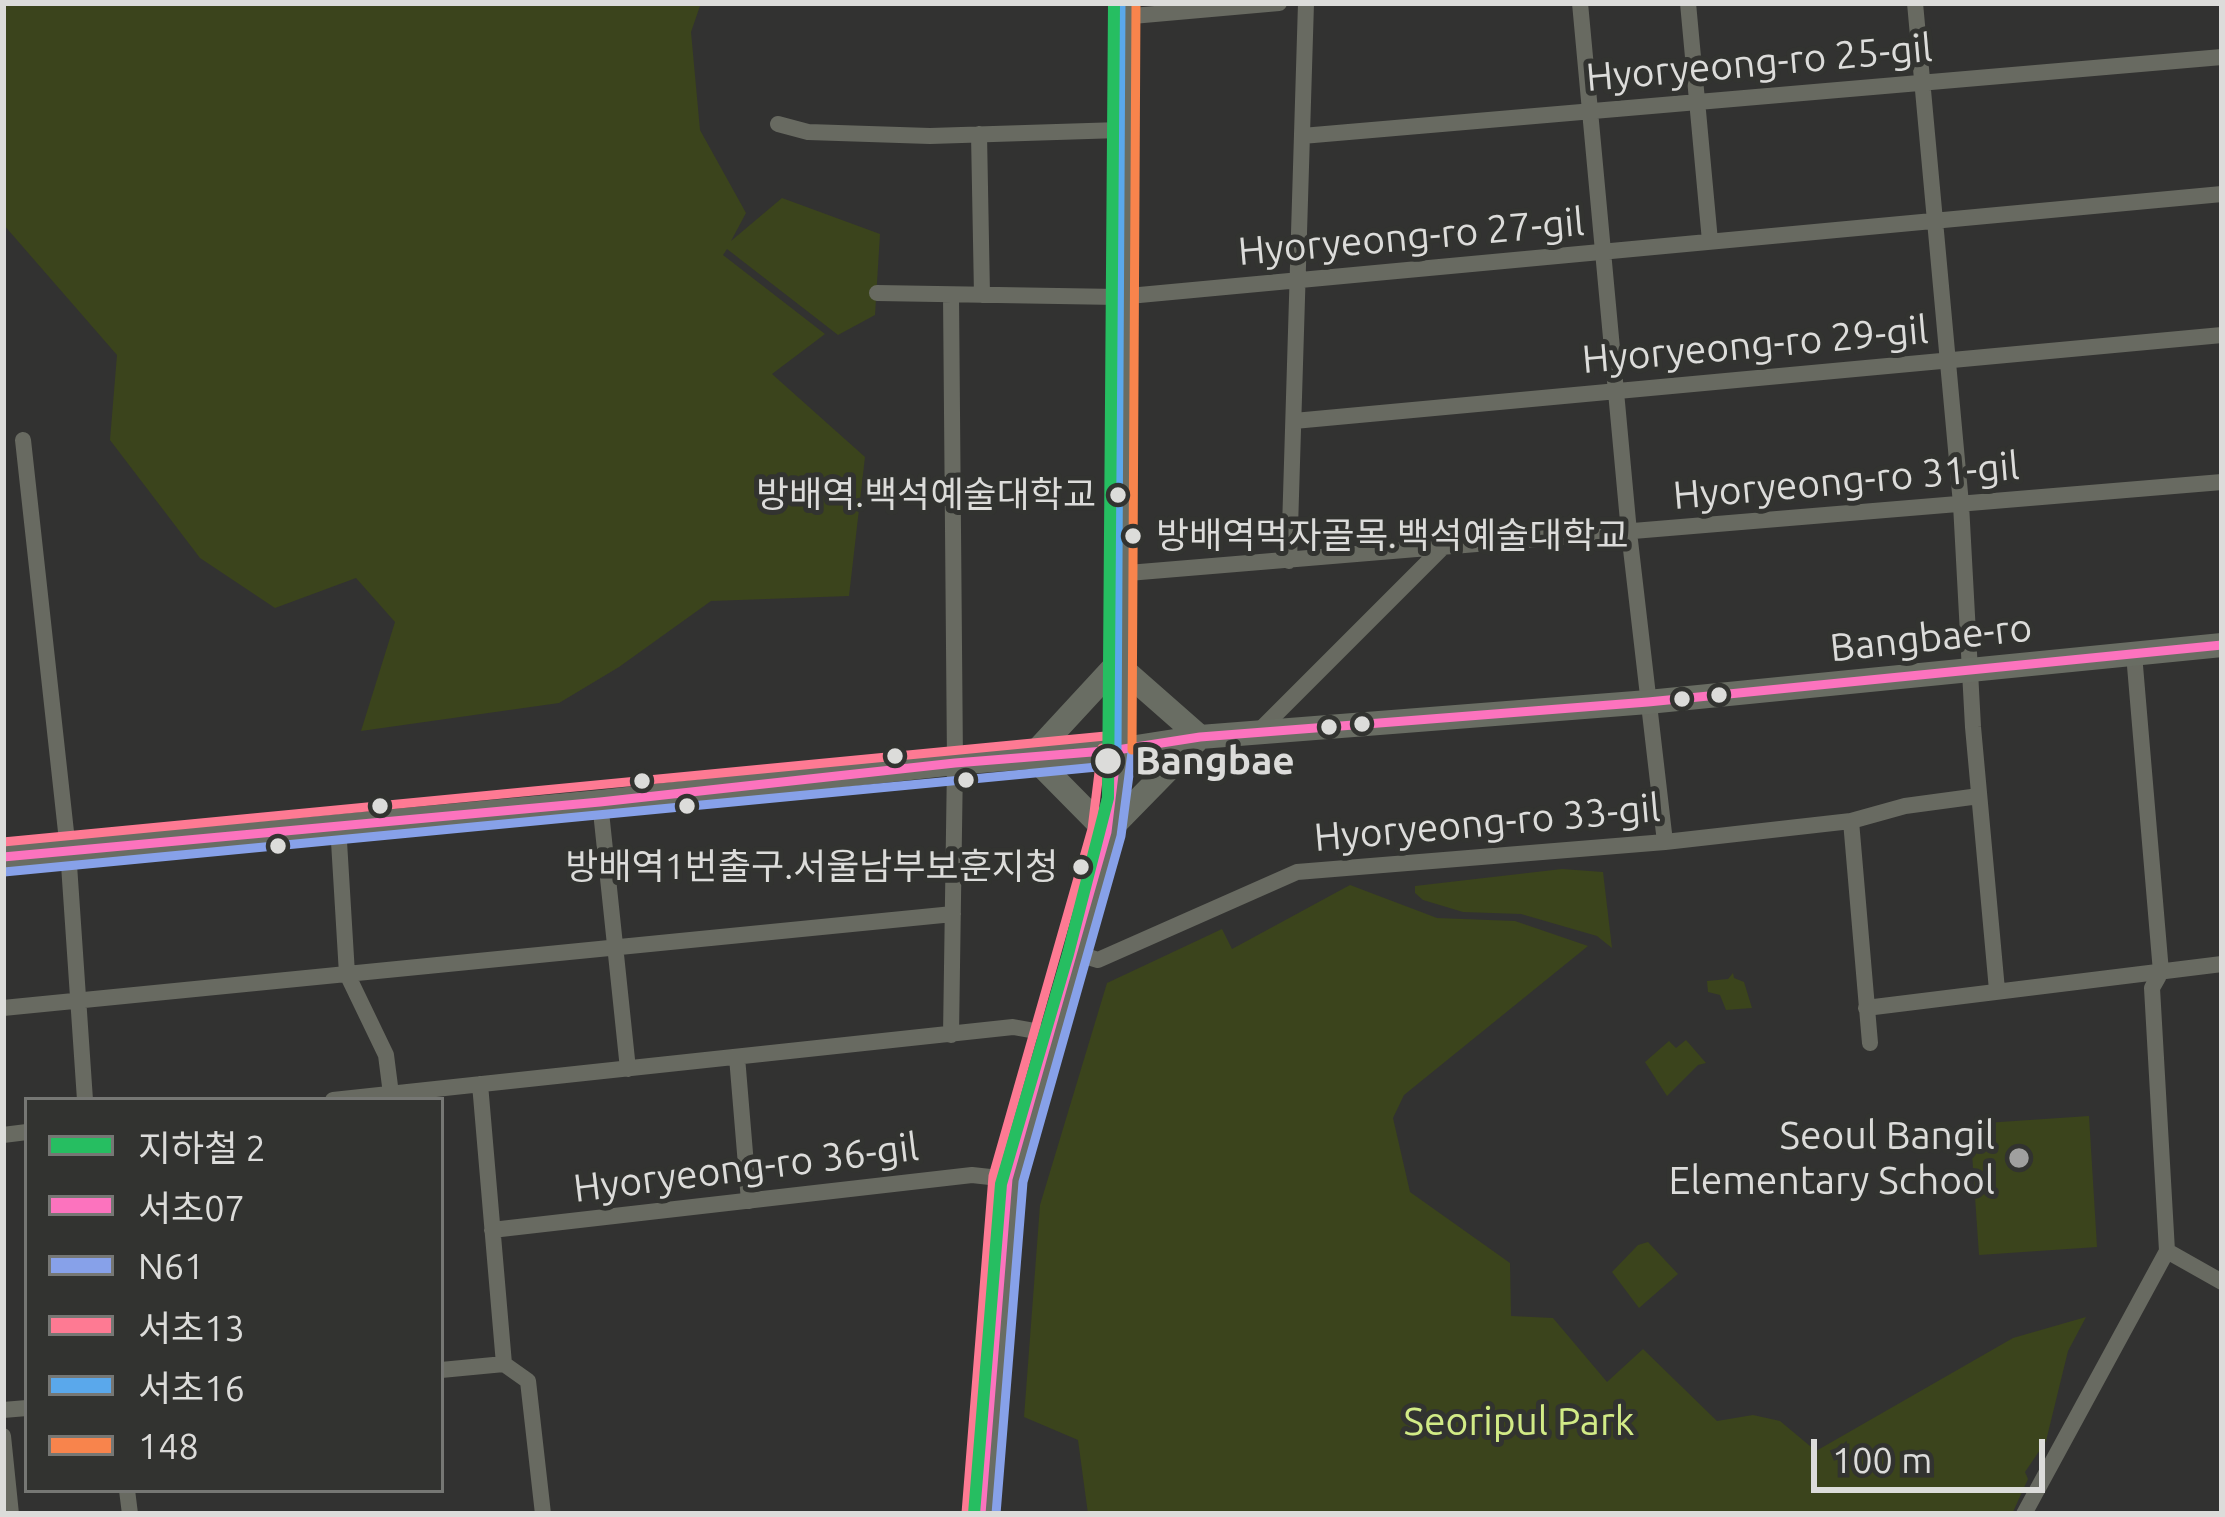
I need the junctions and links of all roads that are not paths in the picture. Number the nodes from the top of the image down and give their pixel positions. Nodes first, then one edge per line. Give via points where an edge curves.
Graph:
1 (1279, 3) edge
2 (1306, 3) edge
3 (1580, 3) edge
4 (1688, 3) edge
5 (1915, 3) edge
6 (1121, 10) edge
7 (2222, 57) edge
8 (1922, 82) junction
9 (1699, 101) junction
10 (1590, 111) junction
11 (778, 124) dead end
12 (1120, 130) junction
13 (979, 134) junction
14 (1302, 136) junction
15 (2222, 194) edge
16 (1934, 220) junction
17 (1710, 242) junction
18 (1603, 252) junction
19 (1298, 281) junction
20 (877, 293) dead end
21 (951, 295) junction
22 (982, 295) junction
23 (1118, 297) junction
24 (2222, 335) edge
25 (1948, 360) junction
26 (1616, 391) junction
27 (1294, 421) junction
28 (23, 440) dead end
29 (2222, 482) edge
30 (1960, 504) junction
31 (1629, 532) junction
32 (1442, 548) junction
33 (1289, 561) junction
34 (1116, 574) junction
35 (2222, 645) edge
36 (2134, 653) junction
37 (1117, 664) junction
38 (1971, 670) junction
39 (1648, 702) junction
40 (1256, 734) junction
41 (1200, 736) junction
42 (1117, 750) junction
43 (1032, 756) junction
44 (955, 763) junction
45 (1979, 796) junction
46 (600, 802) junction
47 (1851, 821) junction
48 (338, 825) junction
49 (1107, 832) junction
50 (1664, 842) junction
51 (68, 850) junction
52 (3, 857) edge
53 (953, 914) junction
54 (615, 947) junction
55 (1075, 953) junction
56 (2222, 964) edge
57 (2161, 972) junction
58 (347, 974) junction
59 (1997, 990) junction
60 (76, 1000) junction
61 (3, 1008) edge
62 (1866, 1008) junction
63 (1052, 1034) junction
64 (951, 1035) junction
65 (1870, 1043) dead end
66 (736, 1057) junction
67 (628, 1069) junction
68 (480, 1084) junction
69 (392, 1094) junction
70 (85, 1097) edge
71 (362, 1097) edge
72 (1008, 1179) junction
73 (749, 1201) junction
74 (492, 1230) junction
75 (2167, 1251) junction
76 (2222, 1282) edge
77 (503, 1364) junction
78 (444, 1370) edge
79 (3, 1436) edge
80 (10, 1514) edge
81 (543, 1514) edge
82 (980, 1514) edge
83 (2024, 1514) edge

1 - 6 street
2 - 14 street
3 - 10 street
4 - 9 street
5 - 8 street
6 - 12 main road
7 - 8 street, Hyoryeong-ro 25-gil
8 - 9 street, Hyoryeong-ro 25-gil
8 - 16 street
9 - 10 street, Hyoryeong-ro 25-gil
9 - 17 street
10 - 14 street, Hyoryeong-ro 25-gil
10 - 18 street
11 - 13 street via 808,132
12 - 13 street
12 - 23 main road
13 - 22 street
14 - 19 street
15 - 16 street, Hyoryeong-ro 27-gil
16 - 17 street, Hyoryeong-ro 27-gil
16 - 25 street
17 - 18 street, Hyoryeong-ro 27-gil
18 - 19 street, Hyoryeong-ro 27-gil
18 - 26 street
19 - 23 street, Hyoryeong-ro 27-gil
19 - 27 street
20 - 21 street, Hyoryeong-ro 27-gil
21 - 22 street, Hyoryeong-ro 27-gil
21 - 44 street
22 - 23 street, Hyoryeong-ro 27-gil
23 - 34 main road
24 - 25 street, Hyoryeong-ro 29-gil
25 - 26 street, Hyoryeong-ro 29-gil
25 - 30 street
26 - 27 street, Hyoryeong-ro 29-gil
26 - 31 street
27 - 33 street
28 - 51 street
29 - 30 street, Hyoryeong-ro 31-gil
30 - 31 street, Hyoryeong-ro 31-gil
30 - 38 street
31 - 32 street, Hyoryeong-ro 31-gil
31 - 39 street
32 - 33 street, Hyoryeong-ro 31-gil
32 - 40 street
33 - 34 street, Hyoryeong-ro 31-gil
34 - 37 main road
35 - 36 main road, Bangbae-ro
36 - 38 main road, Bangbae-ro
36 - 57 street
37 - 41 main road
37 - 42 main road
37 - 43 main road
38 - 39 main road, Bangbae-ro
38 - 45 street
39 - 40 main road, Bangbae-ro
39 - 50 street
40 - 41 main road, Bangbae-ro
41 - 42 main road, Bangbae-ro
41 - 49 main road
42 - 43 main road, Bangbae-ro
42 - 49 main road
43 - 44 main road, Bangbae-ro
43 - 49 main road
44 - 46 main road, Bangbae-ro
44 - 53 street
45 - 47 street, Hyoryeong-ro 33-gil
45 - 59 street
46 - 48 main road, Bangbae-ro
46 - 54 street
47 - 50 street, Hyoryeong-ro 33-gil
47 - 62 street
48 - 51 main road, Bangbae-ro
48 - 58 street
49 - 55 main road
50 - 55 street, Hyoryeong-ro 33-gil via 1297,872 1098,960
51 - 52 main road, Bangbae-ro
51 - 60 street
53 - 54 street
53 - 64 street
54 - 58 street
54 - 67 street
55 - 63 main road
56 - 57 street
57 - 59 street
57 - 75 street via 2152,988
58 - 60 street
58 - 69 street via 386,1055
59 - 62 street
60 - 61 street
60 - 70 street
62 - 65 street
63 - 64 street via 1013,1027
63 - 72 main road
64 - 66 street
66 - 67 street
66 - 73 street
67 - 68 street
68 - 69 street
68 - 74 street
69 - 71 street
72 - 73 street, Hyoryeong-ro 36-gil via 972,1175
72 - 82 main road
73 - 74 street, Hyoryeong-ro 36-gil
74 - 77 street
75 - 76 street
75 - 83 street
77 - 78 street
77 - 81 street via 528,1382
79 - 80 street

